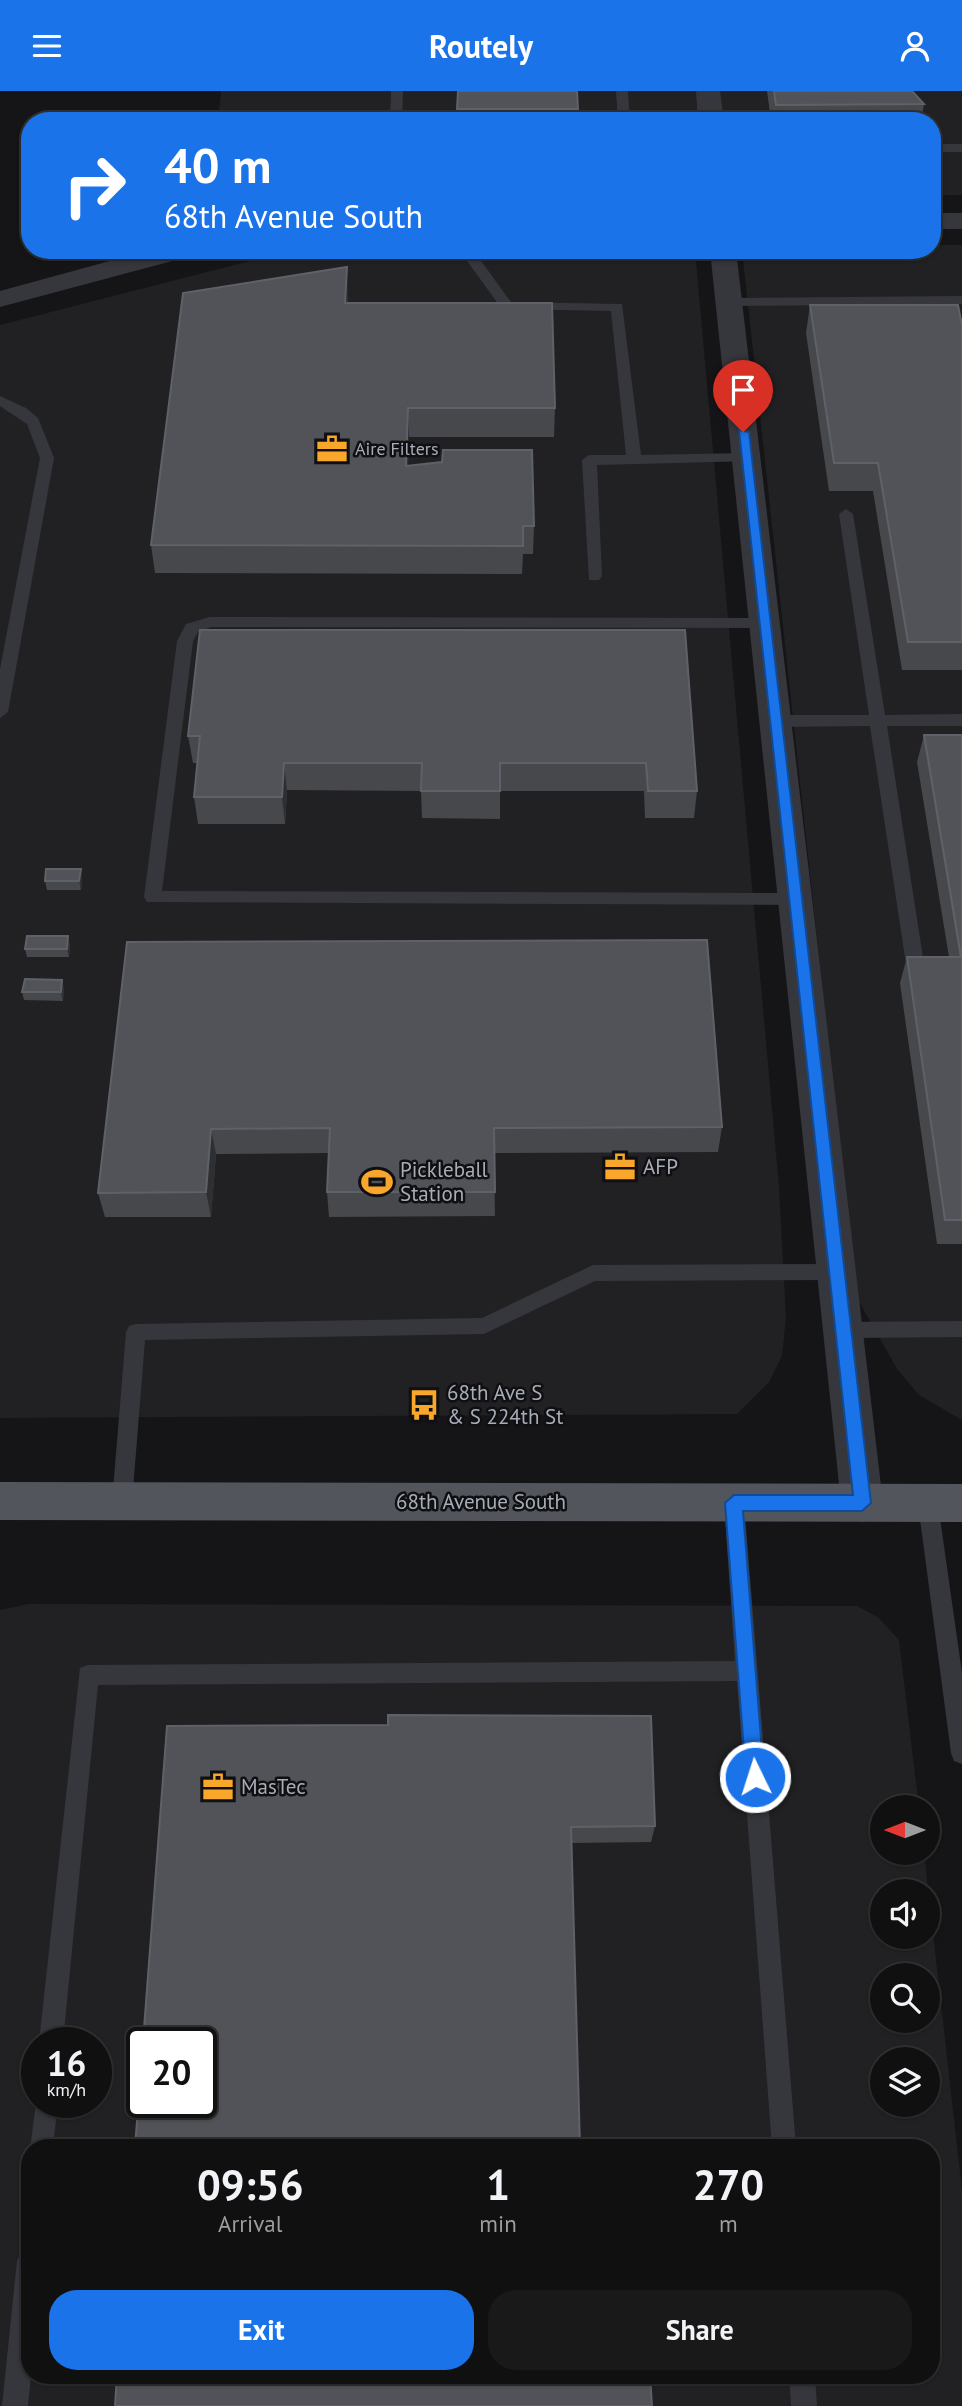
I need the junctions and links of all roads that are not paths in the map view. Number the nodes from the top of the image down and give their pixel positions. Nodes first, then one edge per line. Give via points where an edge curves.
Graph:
1 (397, 91) edge
2 (622, 91) edge
3 (708, 91) edge
4 (396, 112) edge
5 (623, 112) edge
6 (710, 112) edge
7 (941, 148) edge
8 (962, 148) edge
9 (941, 221) edge
10 (962, 221) edge
11 (148, 259) edge
12 (473, 259) edge
13 (724, 259) edge
14 (0, 299) edge
15 (962, 300) edge
16 (729, 302) junction
17 (0, 400) edge
18 (746, 459) junction
19 (634, 460) junction
20 (846, 514) dead end
21 (594, 576) dead end
22 (764, 623) junction
23 (0, 708) edge
24 (878, 720) junction
25 (962, 720) edge
26 (775, 721) junction
27 (795, 899) junction
28 (915, 964) edge
29 (836, 1272) junction
30 (962, 1329) edge
31 (844, 1330) junction
32 (0, 1501) edge
33 (122, 1501) junction
34 (734, 1503) junction
35 (862, 1503) junction
36 (945, 1504) edge
37 (747, 1671) junction
38 (962, 1753) edge
39 (53, 2027) edge
40 (44, 2118) edge
41 (42, 2139) edge
42 (783, 2139) edge
43 (21, 2348) edge
44 (803, 2384) edge
45 (15, 2406) edge
46 (804, 2406) edge

1 - 4 lane
2 - 5 lane
3 - 6 street
7 - 8 lane
9 - 10 street
11 - 14 street
12 - 19 lane via 507,306 617,307
13 - 16 street
15 - 16 lane
16 - 18 street
17 - 23 lane via 30,415 47,458
18 - 19 lane
18 - 22 street
19 - 21 lane via 590,460
20 - 24 lane
22 - 26 street
22 - 27 lane via 210,622 192,628 185,641 153,897
24 - 25 lane
24 - 26 lane
24 - 28 lane
26 - 27 street
27 - 29 street
29 - 31 street
29 - 33 lane via 593,1273 484,1326 136,1332
30 - 31 lane
31 - 35 street
32 - 33 main road, 68th Avenue South
33 - 34 main road, 68th Avenue South
34 - 35 main road, 68th Avenue South
34 - 37 lane
35 - 36 main road, 68th Avenue South
36 - 38 lane
37 - 39 lane via 88,1675
37 - 42 lane
40 - 41 lane
43 - 45 lane
44 - 46 lane

